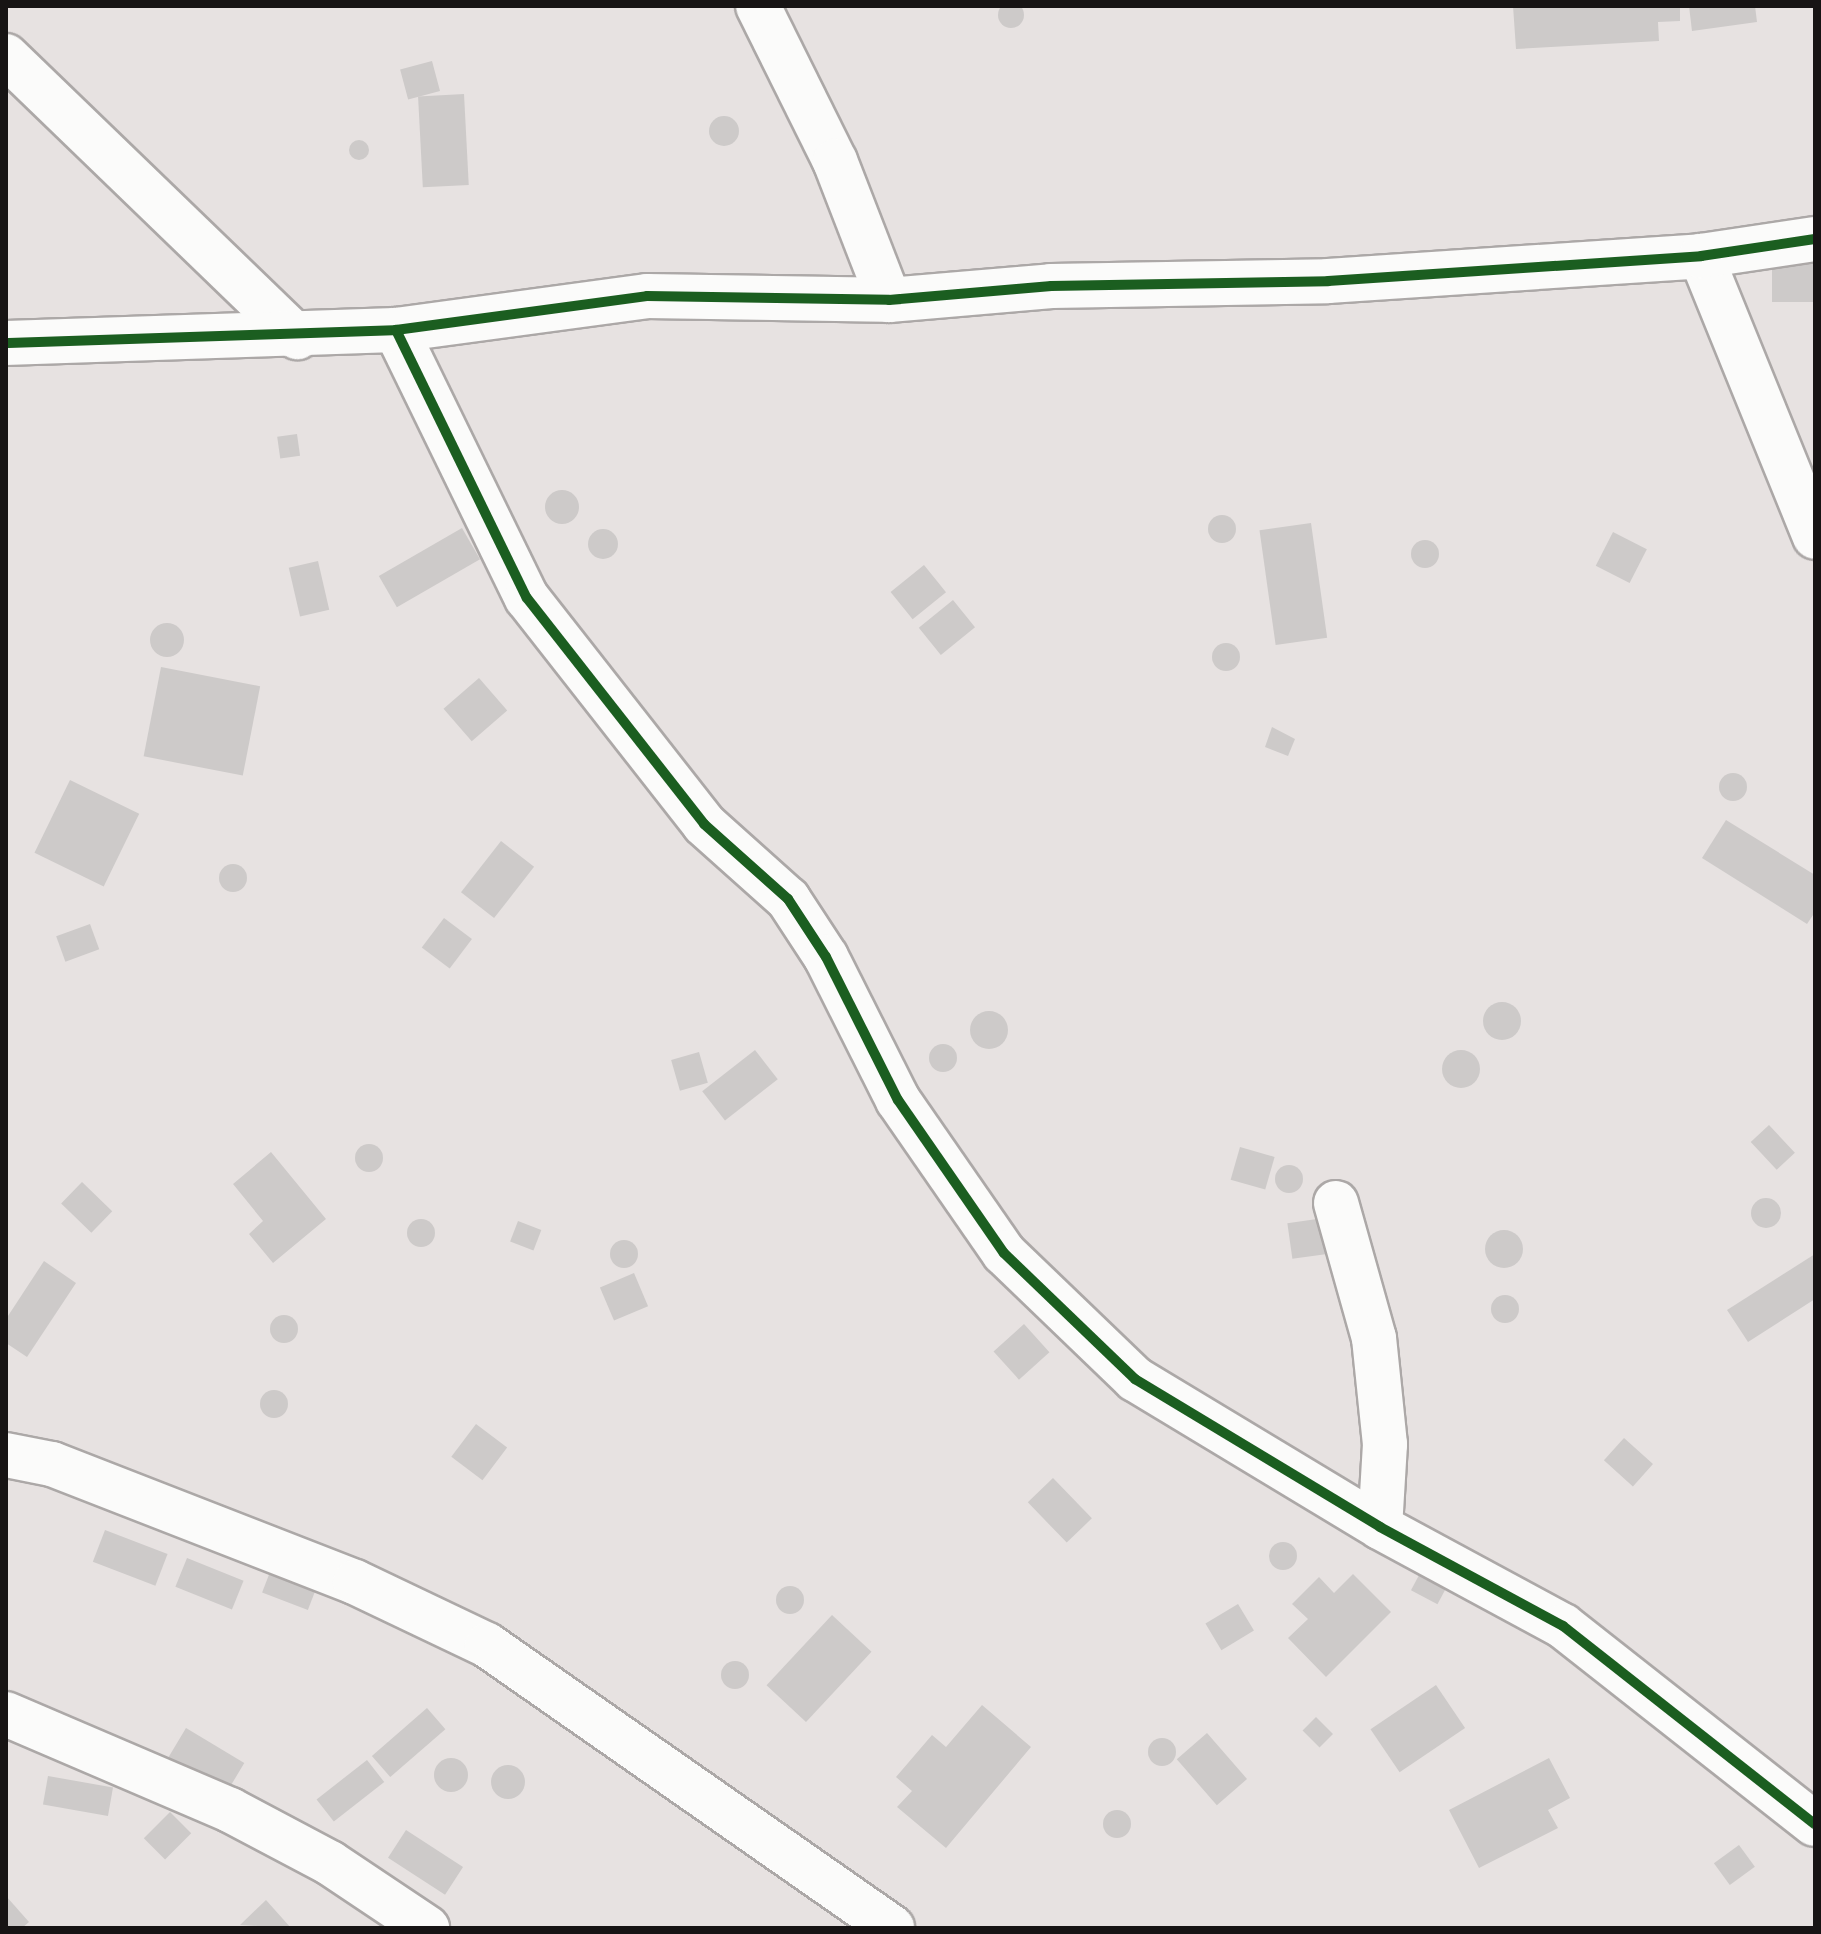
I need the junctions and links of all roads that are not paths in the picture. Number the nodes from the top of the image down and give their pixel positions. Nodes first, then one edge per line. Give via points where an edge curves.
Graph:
1 (758, 6) edge
2 (6, 56) edge
3 (1815, 239) edge
4 (1701, 256) junction
5 (889, 300) junction
6 (396, 330) junction
7 (297, 337) junction
8 (6, 343) edge
9 (1815, 537) edge
10 (1336, 1203) dead end
11 (6, 1455) edge
12 (1380, 1527) junction
13 (6, 1714) edge
14 (1815, 1824) edge
15 (427, 1928) edge
16 (892, 1928) edge

1 - 5 street via 835,161
2 - 7 street
3 - 4 street
4 - 5 street via 1328,281 1051,286
4 - 9 street
5 - 6 street via 647,296
6 - 7 street
6 - 12 street via 527,598 684,801 788,899 826,957 898,1100 1004,1253 1135,1379
7 - 8 street
10 - 12 street via 1374,1338 1385,1444
11 - 16 street via 52,1464 326,1571 487,1645
12 - 14 street via 1563,1626
13 - 15 street via 230,1810 330,1863

